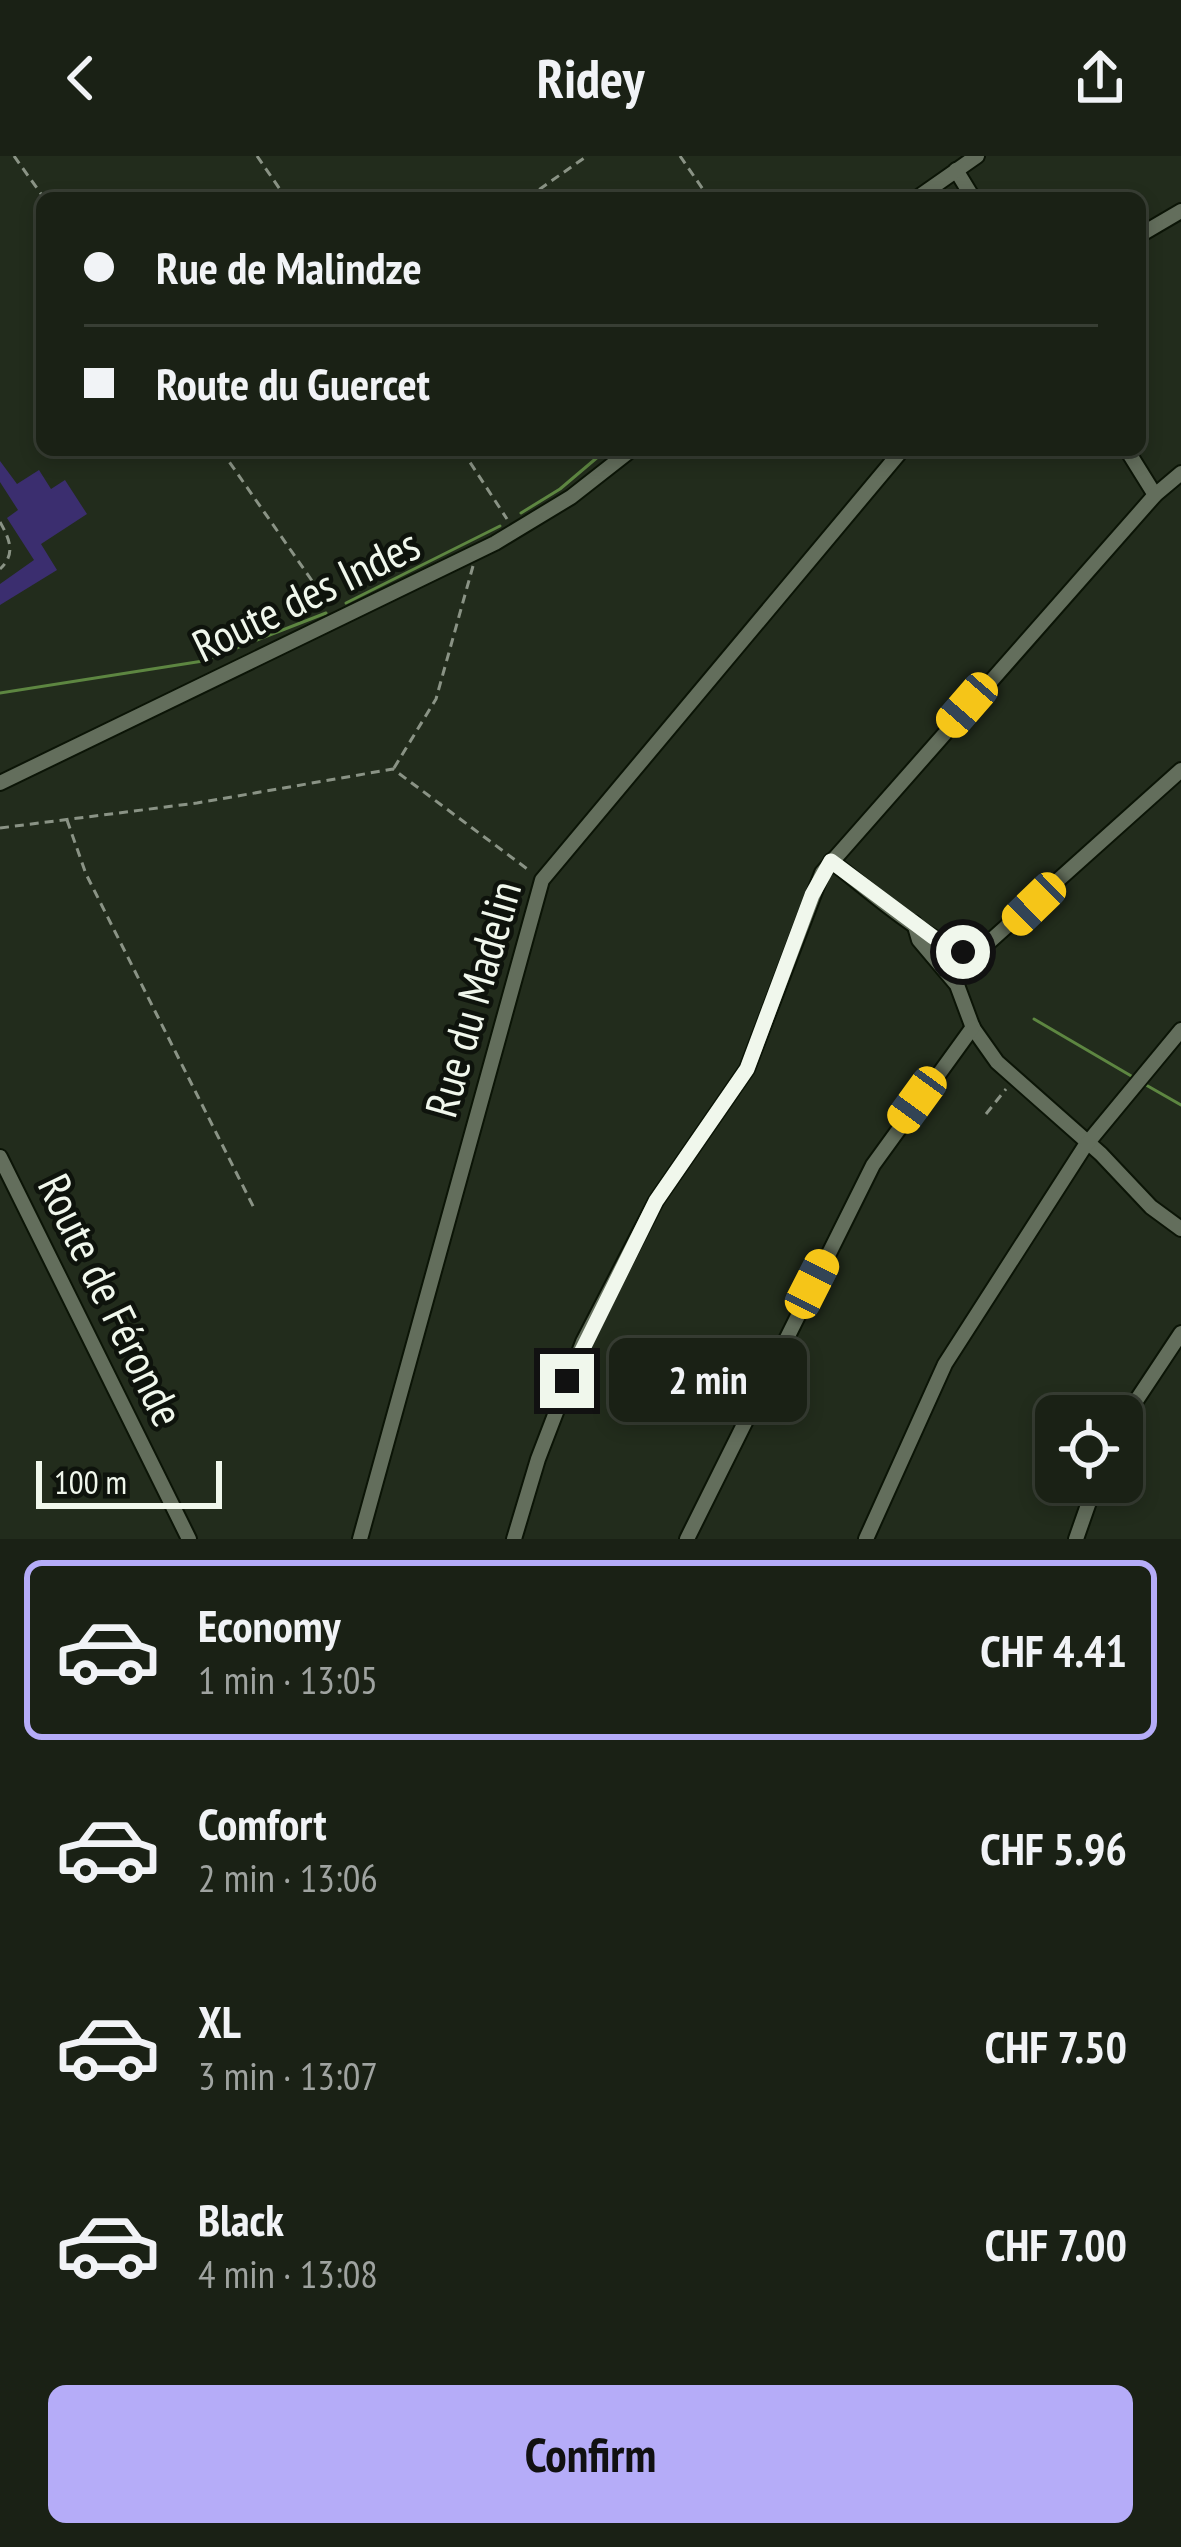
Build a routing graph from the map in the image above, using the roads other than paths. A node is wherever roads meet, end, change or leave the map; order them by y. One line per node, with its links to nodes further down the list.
1 (976, 156): 2 (street)
2 (956, 170): 3 (street); 4 (street)
3 (925, 192)
4 (969, 192)
5 (1181, 212): 6 (street)
6 (1146, 232)
7 (623, 456): 13 (street, Route des Indes)
8 (897, 456): 25 (street, Rue du Madelin)
9 (1131, 456): 11 (street)
10 (1181, 473): 11 (street)
11 (1154, 495): 14 (street)
12 (1181, 770): 15 (street)
13 (0, 783)
14 (831, 861): 15 (street); 26 (street)
15 (914, 922): 16 (street)
16 (973, 1027): 18 (street); 27 (street)
17 (1181, 1030): 18 (street)
18 (1087, 1143): 20 (street); 28 (street)
19 (0, 1157): 24 (street, Route de Féronde)
20 (1181, 1229)
21 (1181, 1333): 22 (street)
22 (1140, 1395)
23 (1089, 1503): 29 (street)
24 (189, 1539)
25 (360, 1539)
26 (514, 1539)
27 (687, 1539)
28 (866, 1539)
29 (1076, 1539)

